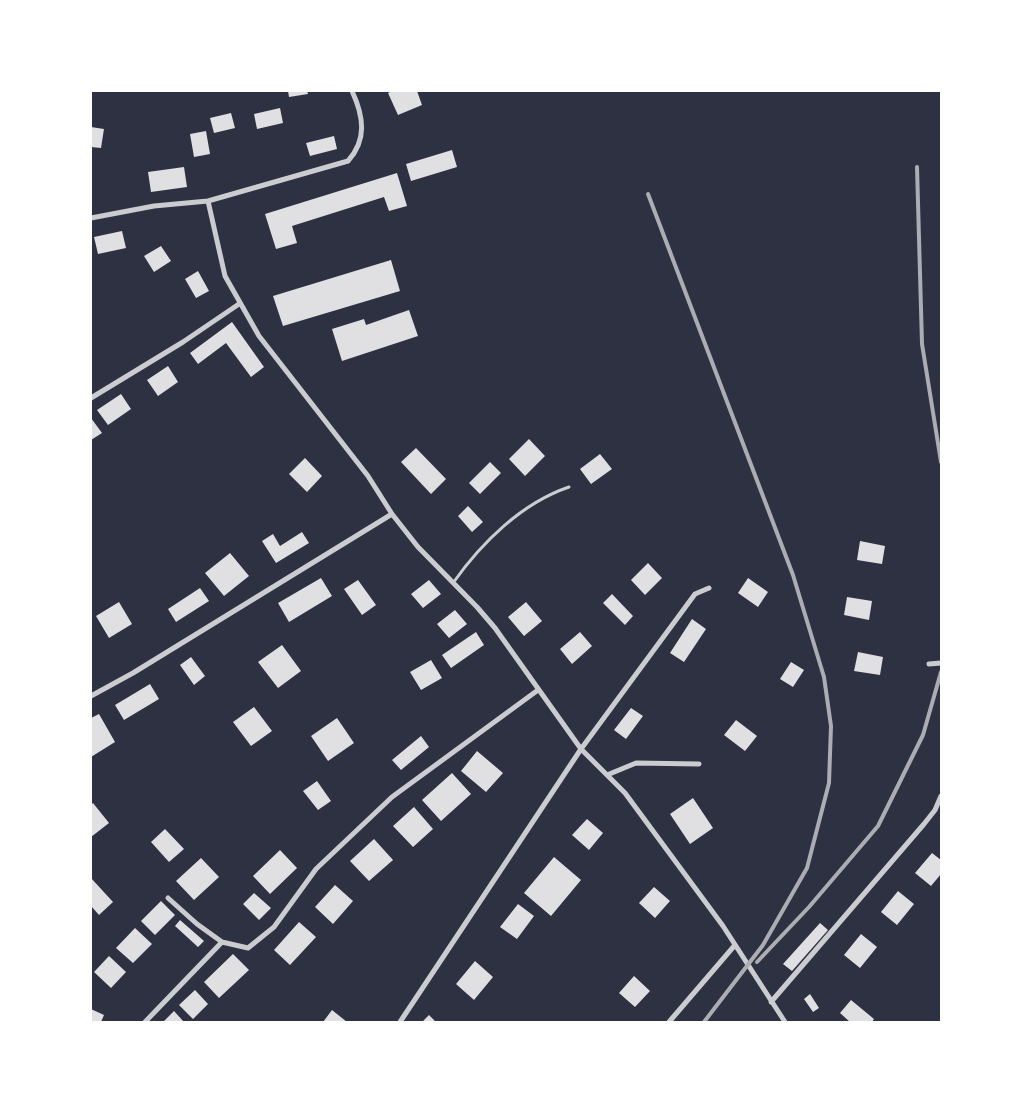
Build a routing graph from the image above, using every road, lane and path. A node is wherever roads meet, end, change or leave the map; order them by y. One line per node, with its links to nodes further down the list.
1 (352, 91): 2 (street)
2 (208, 201): 3 (street); 4 (street)
3 (91, 218)
4 (239, 304): 5 (street); 7 (street)
5 (91, 398)
6 (569, 487): 8 (lane)
7 (392, 514): 8 (street); 13 (street)
8 (453, 583): 12 (street)
9 (709, 588): 14 (street)
10 (941, 663): 11 (street)
11 (929, 664)
12 (538, 690): 14 (street); 19 (street)
13 (91, 696)
14 (582, 750): 16 (street); 23 (street)
15 (699, 764): 16 (street)
16 (607, 775): 20 (street)
17 (941, 796): 21 (street)
18 (168, 898): 19 (street)
19 (222, 942): 22 (street)
20 (735, 945): 21 (street); 24 (street)
21 (772, 1002): 25 (street)
22 (145, 1022)
23 (400, 1022)
24 (669, 1022)
25 (785, 1022)

